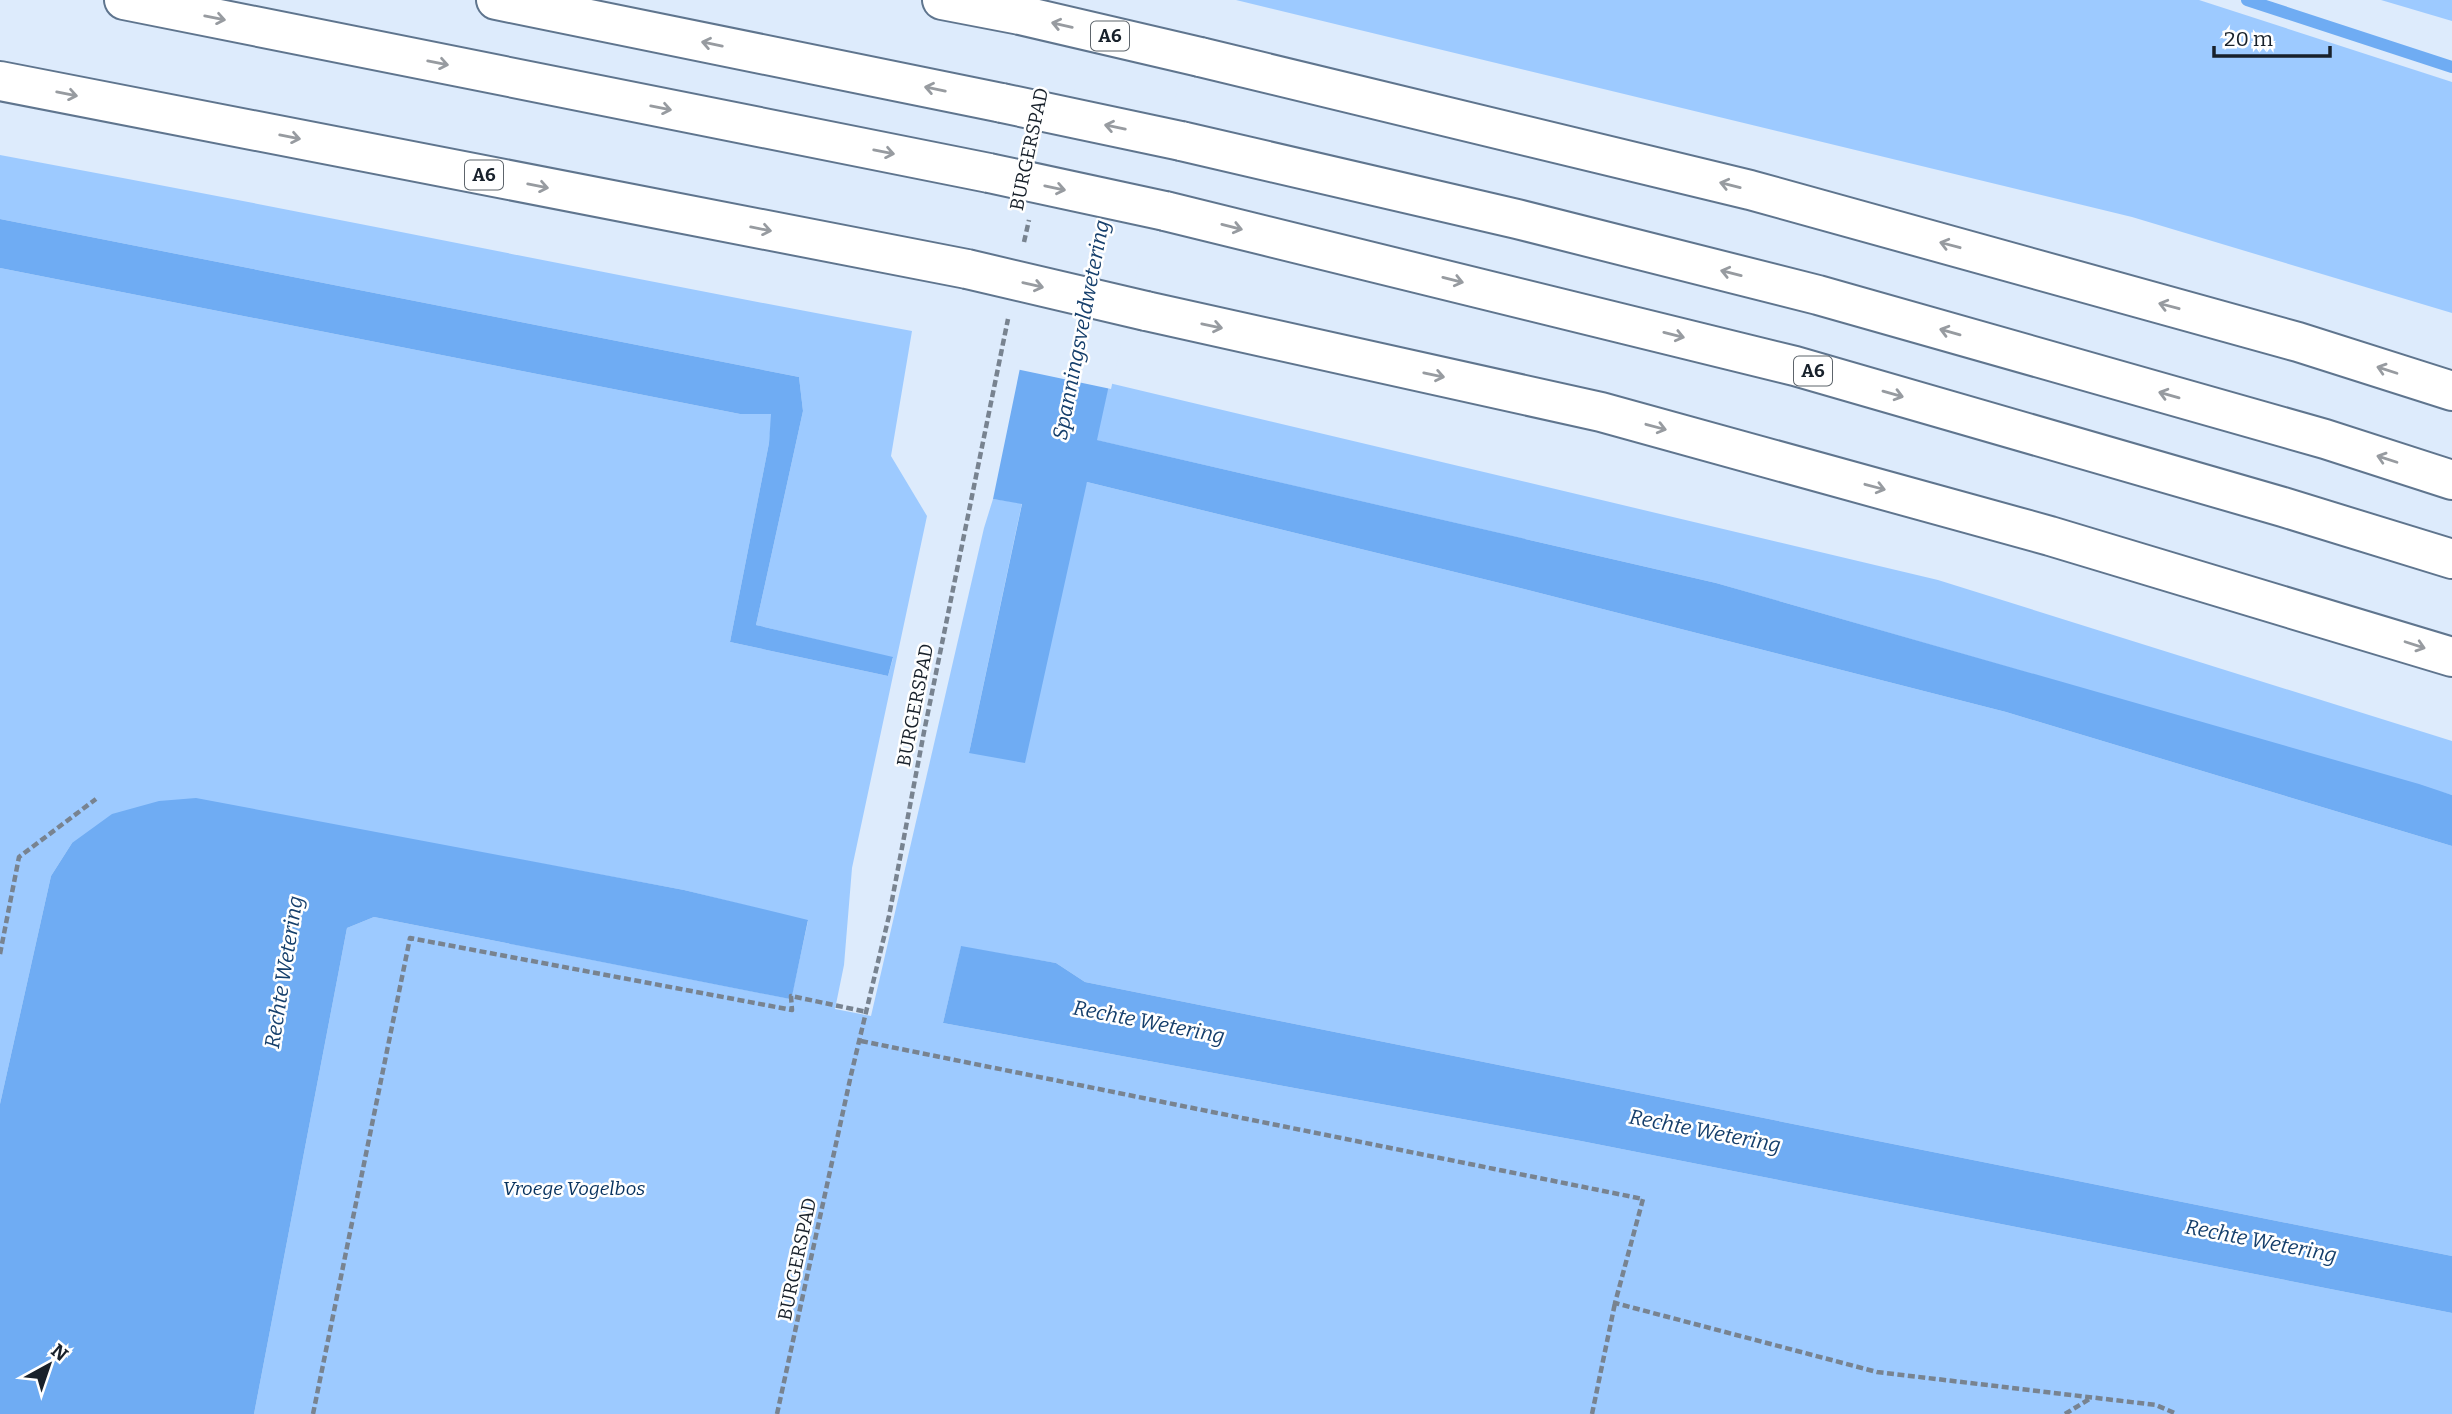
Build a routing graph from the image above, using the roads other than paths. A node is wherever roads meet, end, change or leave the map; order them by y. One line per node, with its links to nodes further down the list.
1 (124, 0): 7 (highway, A6, one-way to 7, bridge)
2 (496, 0): 6 (highway, one-way to 2, bridge)
3 (943, 0): 5 (highway, A6, one-way to 3, bridge)
4 (0, 81): 8 (highway, A6, one-way to 8, bridge)
5 (2452, 391)
6 (2452, 480)
7 (2452, 559)
8 (2452, 657)

